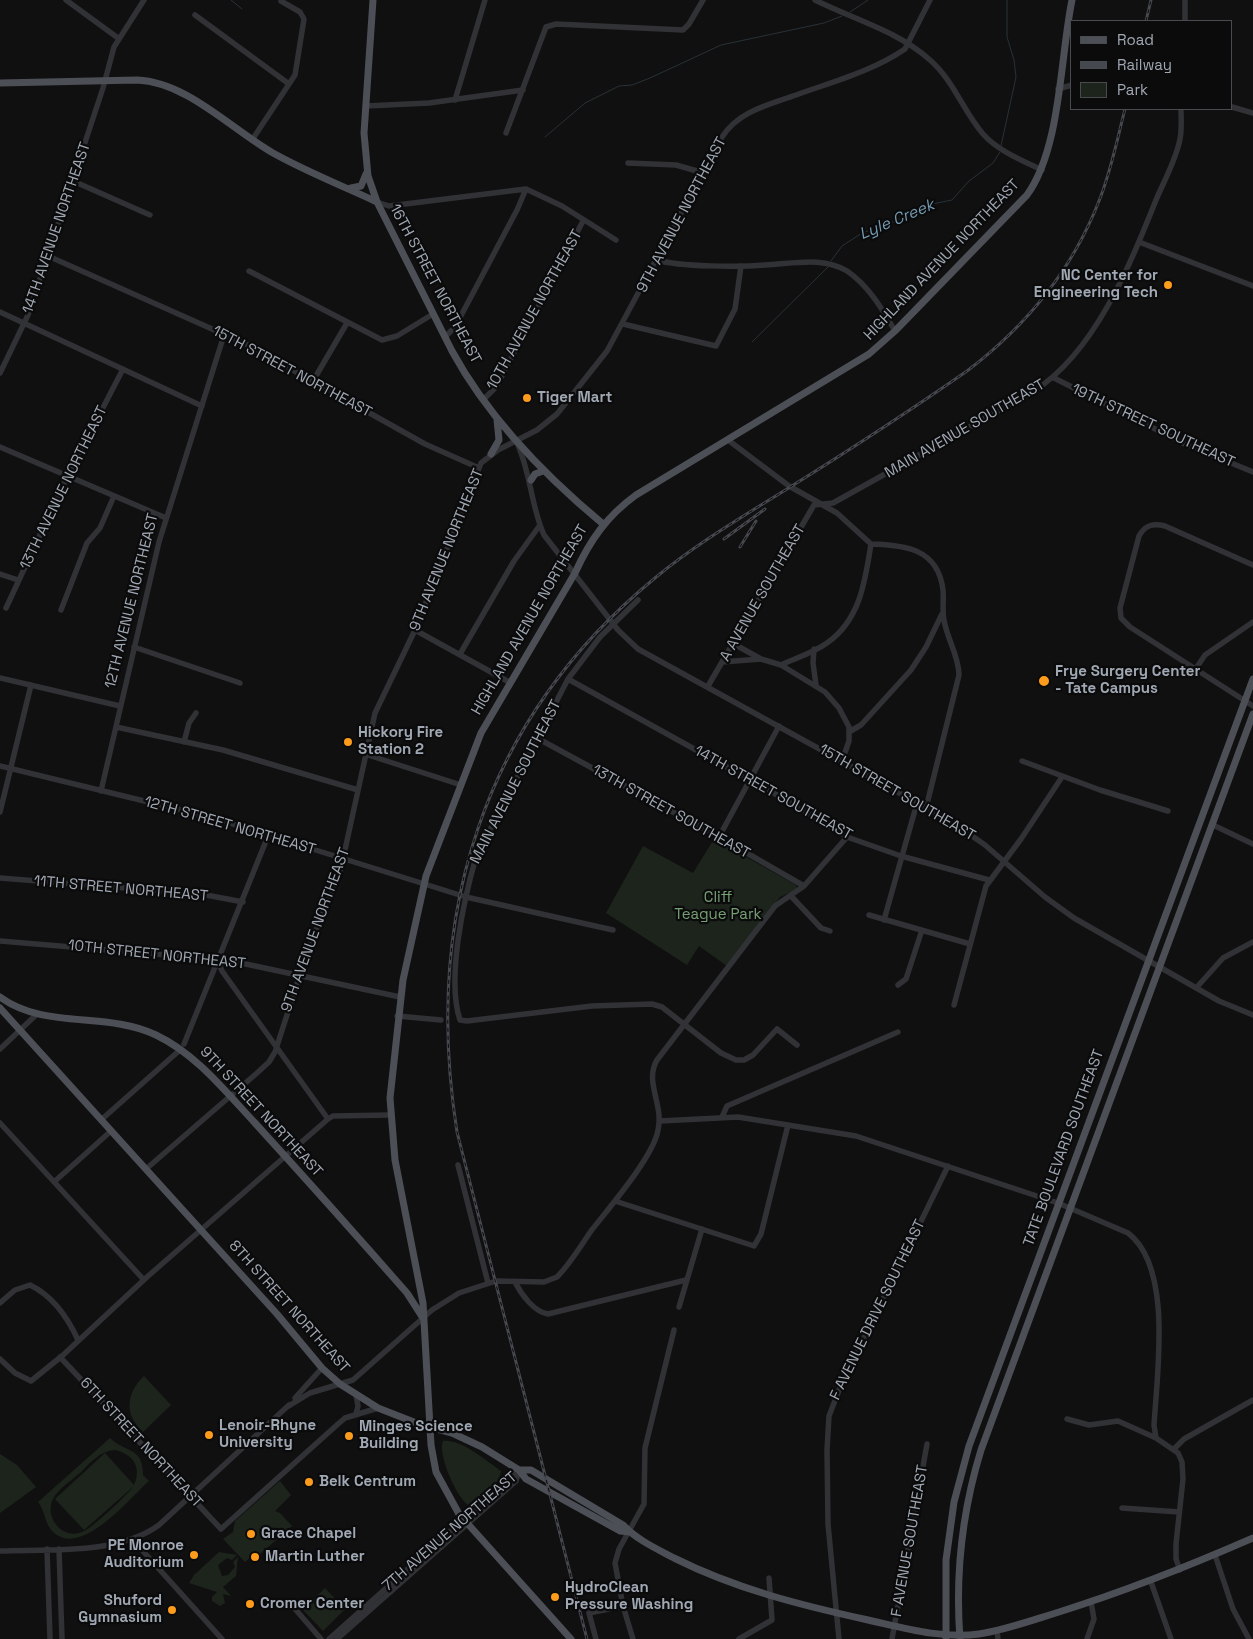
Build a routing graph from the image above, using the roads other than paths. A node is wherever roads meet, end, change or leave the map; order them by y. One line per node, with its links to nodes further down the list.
1 (66, 0): 13 (street)
2 (144, 0): 13 (street)
3 (373, 0): 22 (main road)
4 (485, 0): 21 (street)
5 (703, 0): 20 (street)
6 (815, 0): 14 (street)
7 (930, 0): 14 (street, 9TH AVENUE NORTHEAST)
8 (1072, 0): 19 (main road, HIGHLAND AVENUE NORTHEAST)
9 (1185, 0): 12 (street)
10 (281, 1): 17 (street)
11 (195, 15): 17 (street)
12 (1185, 20)
13 (118, 38): 15 (street)
14 (907, 42): 30 (street); 31 (street, 9TH AVENUE NORTHEAST)
15 (104, 80): 16 (main road, 16TH STREET NORTHEAST); 27 (main road, 16TH STREET NORTHEAST); 32 (street, 14TH AVENUE NORTHEAST)
16 (0, 83)
17 (289, 84): 27 (street)
18 (1070, 86): 19 (street)
19 (1058, 89): 30 (main road, HIGHLAND AVENUE NORTHEAST)
20 (523, 90): 21 (street); 26 (street)
21 (455, 100): 22 (street)
22 (366, 106): 29 (main road)
23 (1233, 107): 25 (street)
24 (1181, 110): 39 (street, MAIN AVENUE SOUTHEAST)
25 (1253, 113)
26 (506, 133)
27 (252, 140): 33 (main road, 16TH STREET NORTHEAST)
28 (628, 163): 31 (street)
29 (367, 170): 33 (main road); 35 (main road)
30 (1042, 170): 50 (main road, HIGHLAND AVENUE NORTHEAST)
31 (704, 172): 41 (street, 9TH AVENUE NORTHEAST)
32 (73, 180): 36 (street); 40 (street, 14TH AVENUE NORTHEAST)
33 (348, 188): 35 (main road, 16TH STREET NORTHEAST)
34 (526, 189): 35 (street); 37 (street); 52 (street)
35 (377, 202): 46 (main road, 16TH STREET NORTHEAST)
36 (150, 215)
37 (583, 221): 38 (street); 57 (street, 10TH AVENUE NORTHEAST)
38 (616, 240)
39 (1139, 242): 44 (street); 55 (street, MAIN AVENUE SOUTHEAST)
40 (48, 256): 47 (street, 14TH AVENUE NORTHEAST); 51 (street, 15TH STREET NORTHEAST)
41 (658, 260): 42 (street); 49 (street, 9TH AVENUE NORTHEAST)
42 (741, 266): 49 (street); 50 (street)
43 (249, 271): 48 (street)
44 (1253, 286)
45 (0, 312): 47 (street)
46 (433, 314): 48 (street); 52 (main road, 16TH STREET NORTHEAST)
47 (24, 323): 53 (street); 54 (street, 14TH AVENUE NORTHEAST)
48 (347, 323): 56 (street)
49 (623, 324): 61 (street, 9TH AVENUE NORTHEAST)
50 (896, 331): 60 (main road, HIGHLAND AVENUE NORTHEAST)
51 (224, 335): 56 (street, 15TH STREET NORTHEAST); 58 (street, 12TH AVENUE NORTHEAST)
52 (445, 337): 57 (main road, 16TH STREET NORTHEAST)
53 (123, 369): 58 (street); 67 (street, 13TH AVENUE NORTHEAST)
54 (0, 373)
55 (1054, 378): 66 (street, 19TH STREET SOUTHEAST); 70 (street, MAIN AVENUE SOUTHEAST)
56 (313, 381): 64 (street, 15TH STREET NORTHEAST)
57 (484, 399): 59 (main road, 16TH STREET NORTHEAST)
58 (202, 406): 71 (street, 12TH AVENUE NORTHEAST)
59 (496, 415): 61 (main road, 16TH STREET NORTHEAST); 63 (main road)
60 (728, 440): 70 (street); 72 (main road, HIGHLAND AVENUE NORTHEAST)
61 (516, 441): 63 (street, 9TH AVENUE NORTHEAST); 65 (main road, 16TH STREET NORTHEAST); 68 (street)
62 (0, 447): 67 (street)
63 (491, 454): 64 (street, 9TH AVENUE NORTHEAST)
64 (479, 468): 85 (street, 9TH AVENUE NORTHEAST)
65 (543, 471): 68 (main road); 72 (main road, 16TH STREET NORTHEAST)
66 (1253, 472)
67 (69, 476): 69 (street); 78 (street, 13TH AVENUE NORTHEAST)
68 (530, 480): 73 (street)
69 (114, 496): 71 (street); 81 (street)
70 (820, 503): 74 (street); 86 (street, A AVENUE SOUTHEAST)
71 (166, 518): 87 (street, 12TH AVENUE NORTHEAST)
72 (603, 524): 76 (main road, HIGHLAND AVENUE NORTHEAST)
73 (540, 525): 76 (street); 89 (street)
74 (871, 544): 82 (street); 88 (street)
75 (1253, 565): 93 (street)
76 (575, 573): 84 (street); 97 (main road, HIGHLAND AVENUE NORTHEAST)
77 (0, 574): 78 (street)
78 (18, 580): 80 (street, 13TH AVENUE NORTHEAST)
79 (638, 600): 84 (street, MAIN AVENUE SOUTHEAST)
80 (6, 608)
81 (61, 610)
82 (943, 612): 109 (street); 123 (street)
83 (1253, 622): 93 (street)
84 (614, 625): 95 (street, MAIN AVENUE SOUTHEAST); 101 (street, 15TH STREET SOUTHEAST)
85 (415, 630): 89 (street); 112 (street, 9TH AVENUE NORTHEAST)
86 (734, 644): 90 (street); 91 (street, A AVENUE SOUTHEAST)
87 (134, 647): 98 (street); 103 (street, 12TH AVENUE NORTHEAST)
88 (814, 649): 92 (street); 100 (street)
89 (460, 654): 97 (street)
90 (761, 659): 91 (street); 92 (street)
91 (722, 662): 101 (street, A AVENUE SOUTHEAST)
92 (781, 664): 100 (street)
93 (1195, 670): 102 (street)
94 (0, 678): 99 (street)
95 (568, 679): 110 (street, MAIN AVENUE SOUTHEAST); 118 (street, 14TH STREET SOUTHEAST)
96 (1253, 679): 102 (main road, TATE BOULEVARD SOUTHEAST)
97 (509, 682): 119 (main road, HIGHLAND AVENUE NORTHEAST)
98 (240, 683)
99 (31, 685): 103 (street); 116 (street)
100 (816, 685): 109 (street)
101 (708, 686): 107 (street, 15TH STREET SOUTHEAST)
102 (1244, 702): 104 (street); 150 (main road, TATE BOULEVARD SOUTHEAST)
103 (120, 706): 108 (street, 12TH AVENUE NORTHEAST)
104 (1253, 706)
105 (196, 712): 111 (street)
106 (1253, 714): 126 (main road, TATE BOULEVARD SOUTHEAST)
107 (779, 726): 113 (street, 15TH STREET SOUTHEAST); 118 (street)
108 (116, 727): 111 (street); 121 (street, 12TH AVENUE NORTHEAST)
109 (849, 732): 113 (street)
110 (537, 738): 128 (street, 13TH STREET SOUTHEAST); 139 (street, MAIN AVENUE SOUTHEAST)
111 (184, 742): 120 (street)
112 (365, 754): 119 (street); 120 (street, 9TH AVENUE NORTHEAST)
113 (842, 761): 122 (street, 15TH STREET SOUTHEAST)
114 (1022, 761): 117 (street)
115 (0, 766): 116 (street, 12TH STREET NORTHEAST)
116 (11, 770): 121 (street, 12TH STREET NORTHEAST); 125 (street)
117 (1062, 777): 124 (street); 133 (street)
118 (750, 780): 128 (street); 129 (street, 14TH STREET SOUTHEAST)
119 (461, 785): 136 (main road, HIGHLAND AVENUE NORTHEAST)
120 (358, 790): 132 (street, 9TH AVENUE NORTHEAST)
121 (101, 791): 127 (street, 12TH STREET NORTHEAST)
122 (917, 803): 123 (street, 15TH STREET SOUTHEAST); 131 (street)
123 (926, 808): 133 (street, 15TH STREET SOUTHEAST)
124 (1168, 811)
125 (0, 812)
126 (1213, 826): 130 (street); 151 (main road, TATE BOULEVARD SOUTHEAST)
127 (268, 836): 132 (street, 12TH STREET NORTHEAST); 140 (street)
128 (719, 837): 137 (street, 13TH STREET SOUTHEAST)
129 (846, 837): 131 (street, 14TH STREET SOUTHEAST); 137 (street)
130 (1253, 844)
131 (901, 856): 135 (street, 14TH STREET SOUTHEAST); 142 (street)
132 (343, 859): 136 (street, 12TH STREET NORTHEAST); 152 (street, 9TH AVENUE NORTHEAST)
133 (1004, 860): 135 (street); 150 (street, 15TH STREET SOUTHEAST)
134 (0, 878): 140 (street, 11TH STREET NORTHEAST)
135 (989, 880): 148 (street)
136 (424, 884): 139 (street, 12TH STREET NORTHEAST); 156 (main road, HIGHLAND AVENUE NORTHEAST)
137 (804, 886): 138 (street)
138 (791, 896): 145 (street); 163 (street)
139 (466, 897): 143 (street, 12TH STREET NORTHEAST); 163 (street, MAIN AVENUE SOUTHEAST)
140 (242, 902): 149 (street)
141 (869, 916): 142 (street)
142 (884, 920): 144 (street)
143 (613, 930)
144 (922, 930): 148 (street); 153 (street)
145 (830, 931)
146 (0, 940): 149 (street, 10TH STREET NORTHEAST)
147 (1253, 942): 154 (street)
148 (970, 944): 157 (street)
149 (218, 959): 152 (street, 10TH STREET NORTHEAST); 167 (street); 168 (street)
150 (1149, 959): 151 (street, 15TH STREET SOUTHEAST); 185 (main road, TATE BOULEVARD SOUTHEAST)
151 (1161, 966): 154 (street, 15TH STREET SOUTHEAST); 186 (main road, TATE BOULEVARD SOUTHEAST)
152 (299, 975): 156 (street, 10TH STREET NORTHEAST); 168 (street, 9TH AVENUE NORTHEAST)
153 (898, 985)
154 (1197, 987): 160 (street, 15TH STREET SOUTHEAST)
155 (0, 996): 159 (main road, 9TH STREET NORTHEAST)
156 (400, 997): 161 (main road, HIGHLAND AVENUE NORTHEAST)
157 (954, 1005)
158 (0, 1008): 164 (main road, 8TH STREET NORTHEAST)
159 (37, 1014): 164 (street); 167 (main road, 9TH STREET NORTHEAST)
160 (1253, 1015)
161 (397, 1016): 162 (street); 171 (main road, HIGHLAND AVENUE NORTHEAST)
162 (441, 1020)
163 (685, 1025): 166 (street); 175 (street)
164 (20, 1030): 169 (street); 174 (main road, 8TH STREET NORTHEAST)
165 (898, 1032): 172 (street)
166 (797, 1045)
167 (183, 1047): 170 (main road, 9TH STREET NORTHEAST); 174 (street)
168 (276, 1048): 170 (street, 9TH AVENUE NORTHEAST); 173 (street)
169 (0, 1049)
170 (229, 1096): 179 (main road, 9TH STREET NORTHEAST); 182 (street, 9TH AVENUE NORTHEAST)
171 (390, 1115): 173 (street); 195 (main road, HIGHLAND AVENUE NORTHEAST)
172 (722, 1117): 175 (street); 177 (street)
173 (328, 1119): 179 (street)
174 (101, 1120): 178 (main road, 8TH STREET NORTHEAST)
175 (660, 1121): 184 (street)
176 (0, 1123): 183 (street)
177 (788, 1125): 181 (street); 187 (street)
178 (111, 1131): 182 (main road, 8TH STREET NORTHEAST); 183 (street)
179 (285, 1156): 188 (street); 195 (main road, 9TH STREET NORTHEAST)
180 (458, 1165): 192 (street)
181 (948, 1166): 185 (street); 231 (street, F AVENUE DRIVE SOUTHEAST)
182 (146, 1169): 188 (main road, 8TH STREET NORTHEAST)
183 (54, 1182): 189 (street)
184 (615, 1201): 187 (street); 191 (street)
185 (1058, 1203): 186 (street); 235 (main road, TATE BOULEVARD SOUTHEAST)
186 (1070, 1209): 209 (street); 236 (main road, TATE BOULEVARD SOUTHEAST)
187 (702, 1229): 190 (street)
188 (200, 1230): 189 (street); 200 (main road, 8TH STREET NORTHEAST)
189 (144, 1280): 197 (street)
190 (686, 1280): 191 (street); 194 (street)
191 (515, 1282): 192 (street)
192 (488, 1283): 195 (street)
193 (0, 1302): 197 (street)
194 (679, 1307)
195 (423, 1318): 201 (street); 208 (main road, HIGHLAND AVENUE NORTHEAST)
196 (674, 1330): 217 (street)
197 (78, 1340): 198 (street)
198 (60, 1357): 199 (street); 213 (street, 6TH STREET NORTHEAST)
199 (0, 1359)
200 (322, 1368): 201 (main road, 8TH STREET NORTHEAST); 204 (street)
201 (340, 1384): 202 (main road, 8TH STREET NORTHEAST); 204 (street)
202 (356, 1395): 205 (main road, 8TH STREET NORTHEAST); 206 (street)
203 (1253, 1400): 211 (street)
204 (287, 1407): 213 (street)
205 (378, 1408): 206 (street); 208 (main road, 8TH STREET NORTHEAST)
206 (356, 1414): 213 (street, 6TH STREET NORTHEAST)
207 (1067, 1419): 209 (street)
208 (430, 1427): 212 (main road, 8TH STREET NORTHEAST); 216 (main road)
209 (1156, 1438): 211 (street)
210 (926, 1444): 232 (street, F AVENUE SOUTHEAST)
211 (1174, 1449): 215 (street)
212 (519, 1470): 216 (street, 7TH AVENUE NORTHEAST); 217 (main road); 217 (main road)
213 (190, 1496): 219 (street)
214 (1122, 1508): 215 (street)
215 (1179, 1512): 224 (street)
216 (466, 1520): 234 (main road); 241 (street, 7TH AVENUE NORTHEAST); 242 (street, 7TH AVENUE NORTHEAST)
217 (630, 1532): 227 (main road); 229 (street)
218 (1253, 1538): 223 (main road)
219 (133, 1540): 221 (street); 239 (street)
220 (47, 1549): 221 (street); 222 (street); 237 (street)
221 (59, 1549): 238 (street)
222 (0, 1551)
223 (1215, 1555): 224 (main road); 252 (street)
224 (1180, 1570): 226 (main road)
225 (769, 1578): 227 (street)
226 (1151, 1582): 228 (main road); 251 (street)
227 (770, 1596): 231 (main road); 246 (street)
228 (1091, 1602): 233 (main road); 250 (street)
229 (623, 1606): 244 (street); 245 (street)
230 (296, 1610): 240 (street)
231 (837, 1613): 232 (main road); 247 (street, F AVENUE DRIVE SOUTHEAST)
232 (896, 1626): 235 (main road); 248 (street, F AVENUE SOUTHEAST)
233 (997, 1631): 236 (main road); 249 (street)
234 (568, 1636): 243 (street)
235 (946, 1638): 236 (main road)
236 (960, 1638)
237 (50, 1639)
238 (62, 1639)
239 (222, 1639)
240 (321, 1639)
241 (329, 1639)
242 (337, 1639)
243 (560, 1639)
244 (596, 1639)
245 (633, 1639)
246 (739, 1639)
247 (839, 1639)
248 (892, 1639)
249 (998, 1639)
250 (1087, 1639)
251 (1171, 1639)
252 (1249, 1639)

